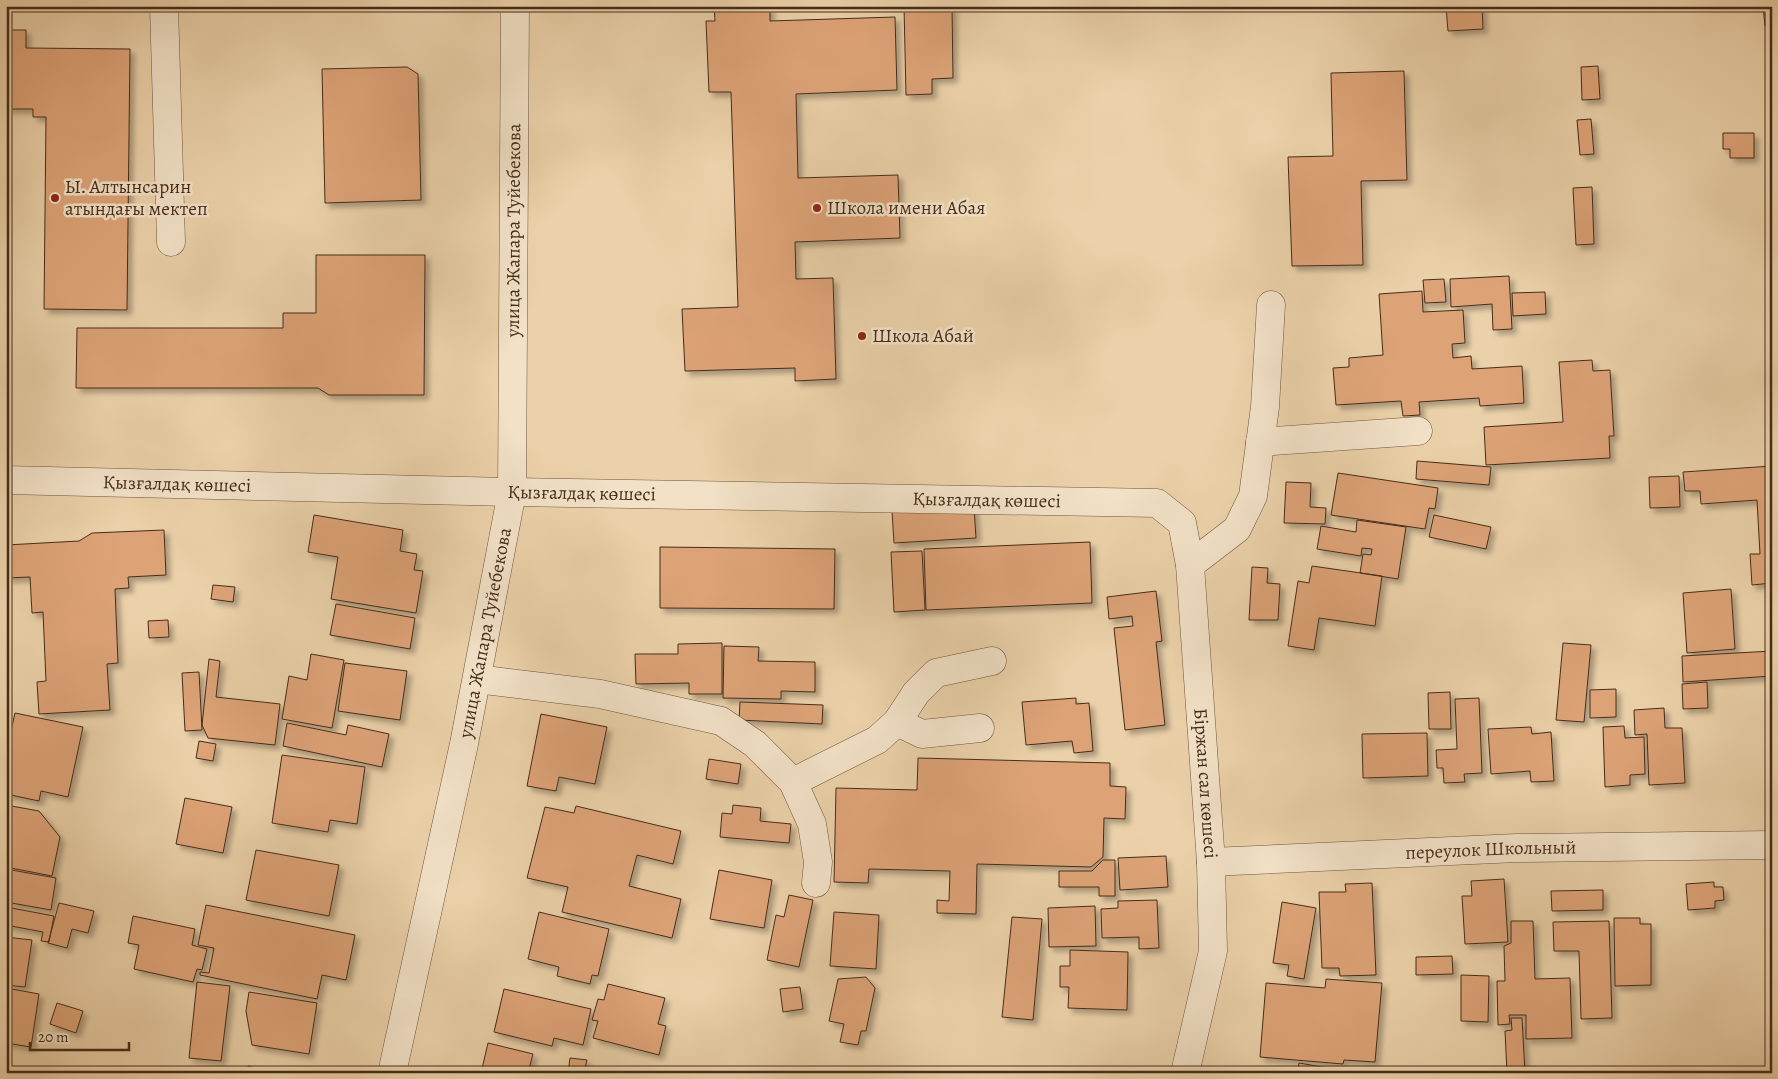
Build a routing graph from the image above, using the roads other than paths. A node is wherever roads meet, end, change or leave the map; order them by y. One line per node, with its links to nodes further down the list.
1 (164, 6): 3 (street)
2 (515, 6): 8 (street, улица Жапара Туйебекова)
3 (171, 242)
4 (1271, 305): 6 (street)
5 (1418, 431): 6 (street)
6 (1260, 442): 10 (street)
7 (6, 480): 8 (street, Қызғалдақ көшесі)
8 (512, 492): 9 (street, Қызғалдақ көшесі); 12 (street, улица Жапара Туйебекова)
9 (1157, 503): 10 (street, Біржан сал көшесі)
10 (1190, 565): 17 (street, Біржан сал көшесі)
11 (992, 661): 13 (street)
12 (477, 679): 15 (street); 19 (street, улица Жапара Туйебекова)
13 (897, 722): 14 (street); 15 (street)
14 (980, 728)
15 (792, 782): 18 (street)
16 (1772, 845): 17 (street, переулок Школьный)
17 (1211, 862): 20 (street, Біржан сал көшесі)
18 (816, 883)
19 (392, 1073)
20 (1185, 1073)

